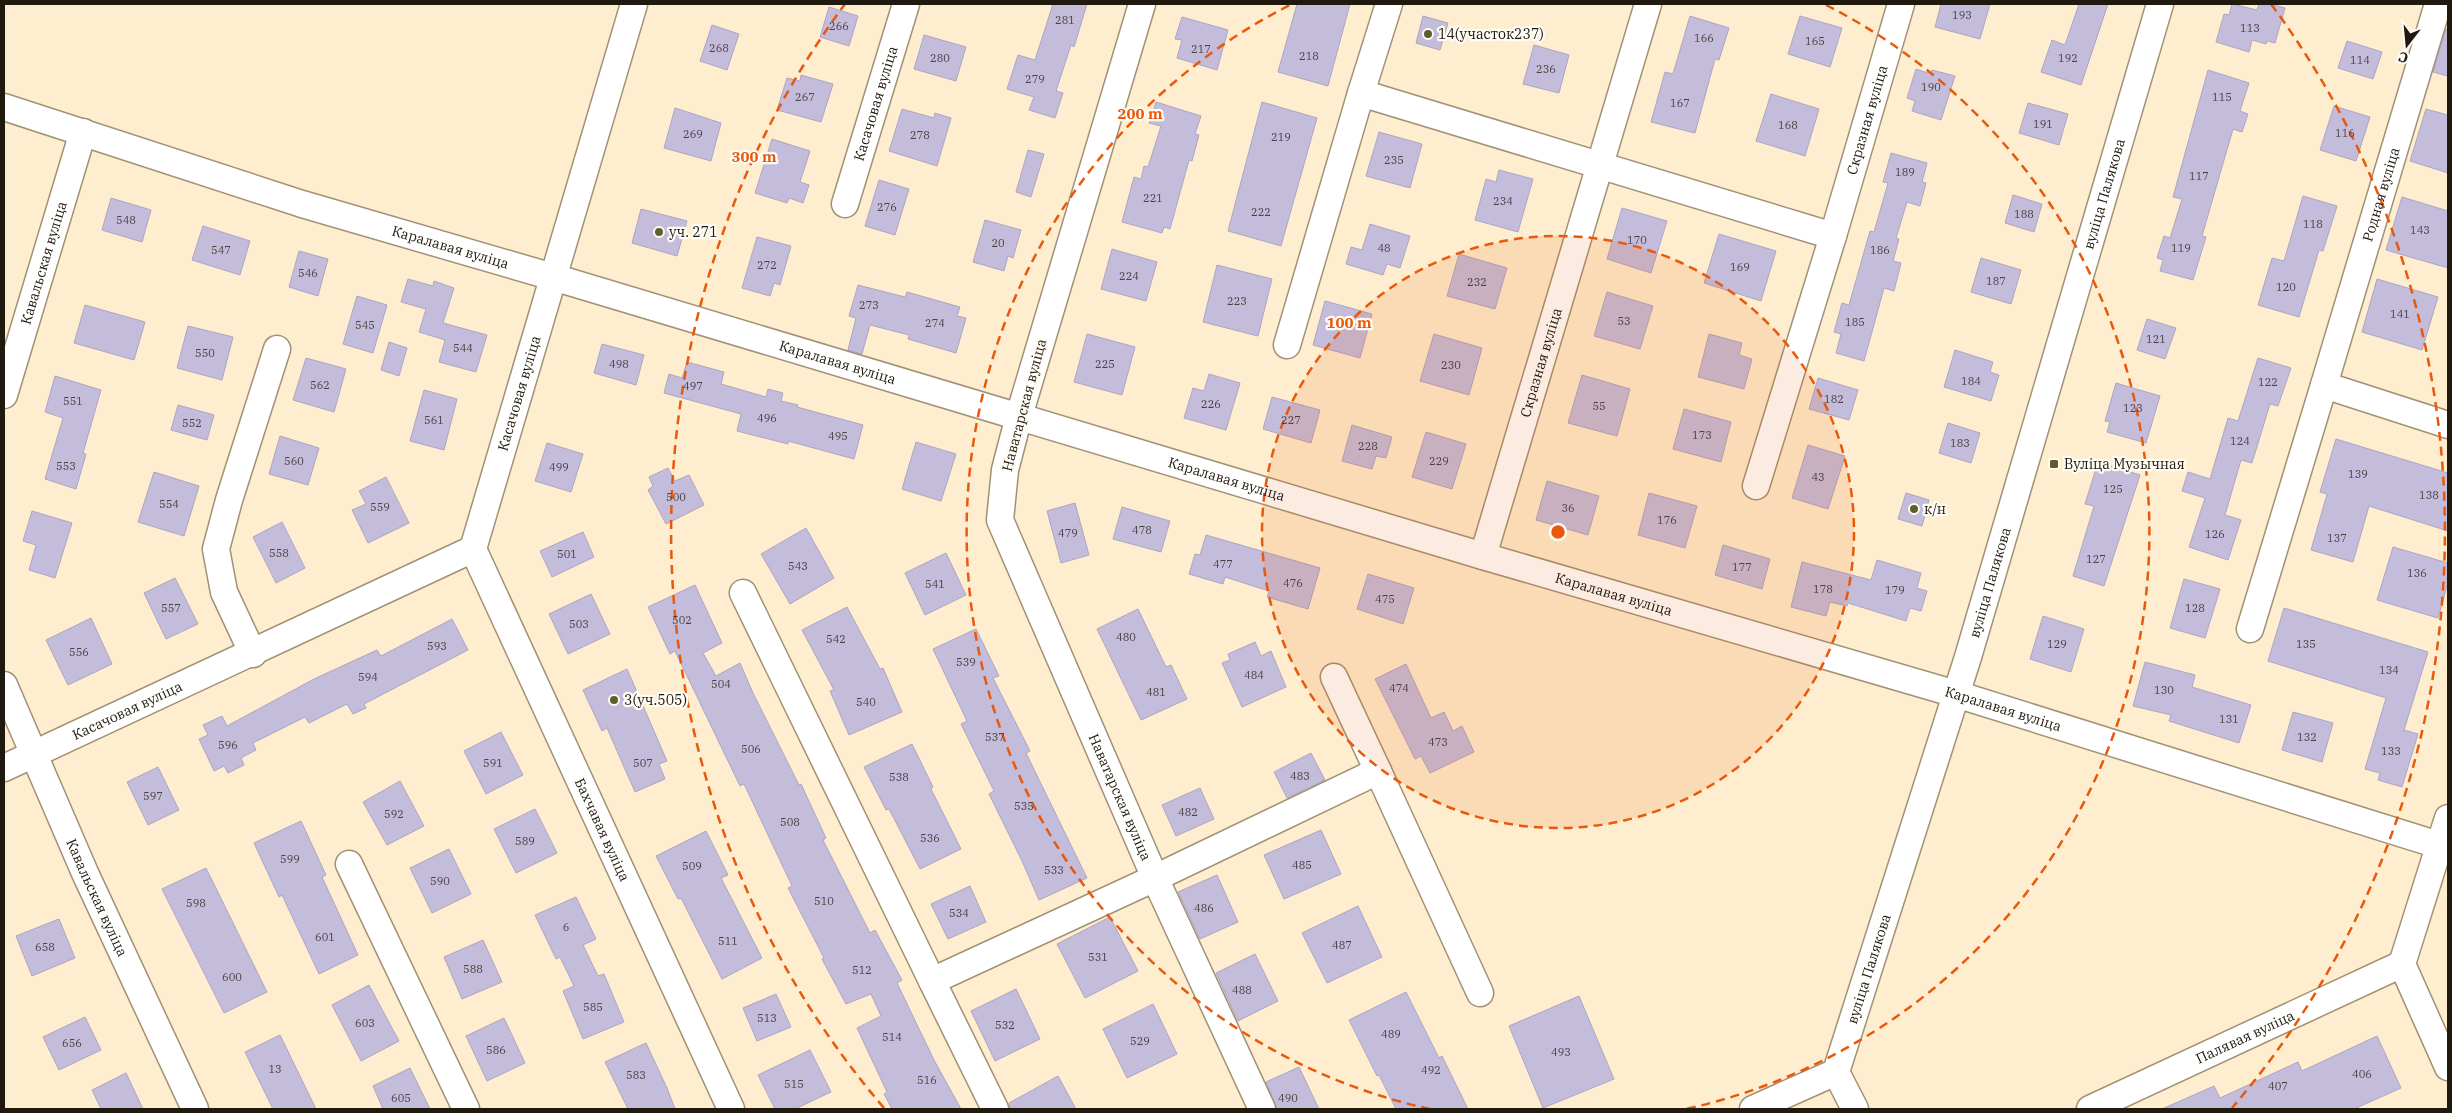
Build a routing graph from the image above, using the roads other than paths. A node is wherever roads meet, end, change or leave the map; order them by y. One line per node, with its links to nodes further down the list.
1 (634, 4): 15 (street, Касачовая вуліца)
2 (906, 4): 13 (street, Касачовая вуліца)
3 (1142, 4): 20 (street, Наватарская вуліца)
4 (1390, 4): 9 (street)
5 (1648, 4): 12 (street, Скразная вуліца)
6 (1901, 4): 14 (street, Скразная вуліца)
7 (2160, 4): 30 (street, вуліца Палякова)
8 (2438, 4): 18 (street, Родная вуліца)
9 (1361, 93): 12 (street); 16 (street)
10 (4, 107): 11 (street, Каралавая вуліца)
11 (82, 132): 15 (street, Каралавая вуліца); 19 (street, Кавальская вуліца)
12 (1600, 167): 14 (street); 24 (street, Скразная вуліца)
13 (845, 204)
14 (1833, 236): 22 (street, Скразная вуліца)
15 (553, 277): 20 (street, Каралавая вуліца); 23 (street, Касачовая вуліца)
16 (1287, 346)
17 (277, 350): 27 (street)
18 (2324, 385): 21 (street); 26 (street, Родная вуліца)
19 (4, 395)
20 (1019, 416): 24 (street, Каралавая вуліца); 37 (street, Наватарская вуліца)
21 (2448, 425)
22 (1756, 486)
23 (473, 549): 27 (street, Касачовая вуліца); 45 (street, Бахчавая вуліца)
24 (1482, 556): 30 (street, Каралавая вуліца)
25 (743, 593): 39 (street)
26 (2250, 629)
27 (253, 654): 31 (street, Касачовая вуліца)
28 (1334, 677): 33 (street)
29 (4, 685): 31 (street, Кавальская вуліца)
30 (1956, 694): 35 (street, Каралавая вуліца); 42 (street, вуліца Палякова)
31 (33, 754): 32 (street, Касачовая вуліца); 43 (street, Кавальская вуліца)
32 (4, 768)
33 (1378, 771): 37 (street, Наватарская вуліца); 40 (street)
34 (2448, 818): 35 (street)
35 (2444, 847): 38 (street)
36 (349, 864): 44 (street)
37 (1155, 878): 39 (street, Наватарская вуліца); 47 (street, Наватарская вуліца)
38 (2402, 964): 41 (street); 50 (street, Палявая вуліца)
39 (932, 981): 46 (street)
40 (1480, 993)
41 (2448, 1067)
42 (1836, 1072): 48 (street); 49 (street)
43 (195, 1109)
44 (466, 1109)
45 (731, 1109)
46 (995, 1109)
47 (1262, 1109)
48 (1753, 1109)
49 (1855, 1109)
50 (2090, 1109)

